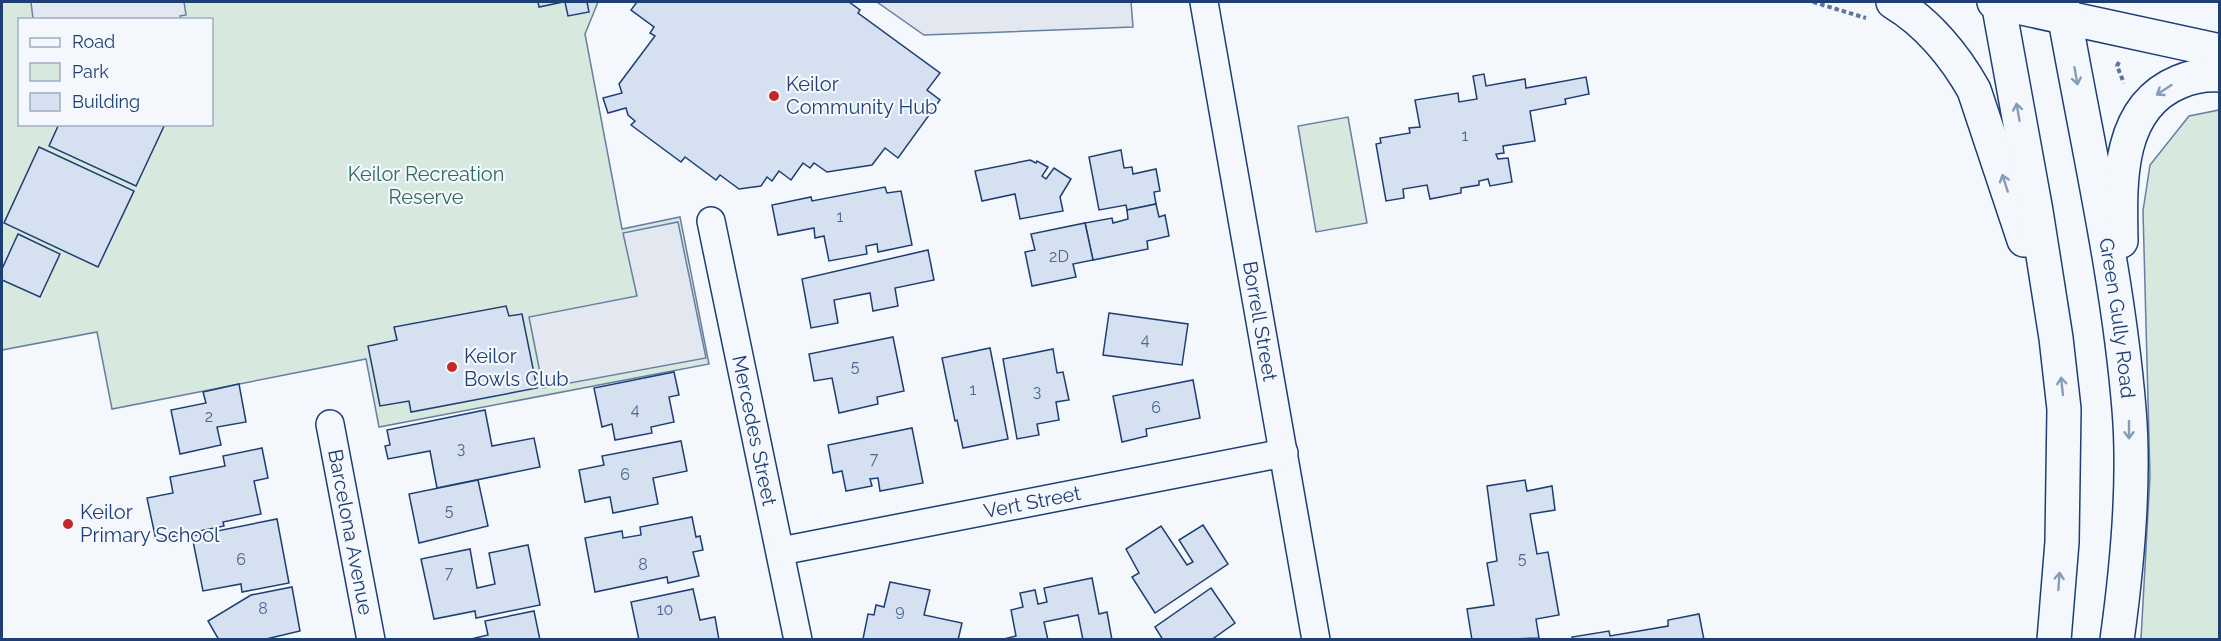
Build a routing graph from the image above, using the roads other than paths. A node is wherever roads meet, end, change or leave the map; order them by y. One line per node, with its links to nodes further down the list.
1 (1204, 2): 11 (street, Borrell Street)
2 (1893, 2): 8 (main road, one-way to 2)
3 (1997, 2): 4 (main road); 8 (main road, one-way to 3)
4 (2063, 10): 5 (main road); 9 (main road, Green Gully Road, one-way to 9)
5 (2220, 51)
6 (2220, 75): 9 (main road, one-way to 9)
7 (711, 221): 12 (street, Mercedes Street)
8 (2056, 339): 16 (main road, one-way to 8)
9 (2121, 352): 17 (main road, Green Gully Road, one-way to 17)
10 (330, 424): 13 (street, Barcelona Avenue)
11 (1284, 453): 12 (street, Vert Street); 15 (street, Borrell Street)
12 (781, 551): 14 (street, Mercedes Street)
13 (371, 639)
14 (798, 639)
15 (1316, 639)
16 (2055, 639)
17 (2117, 639)

